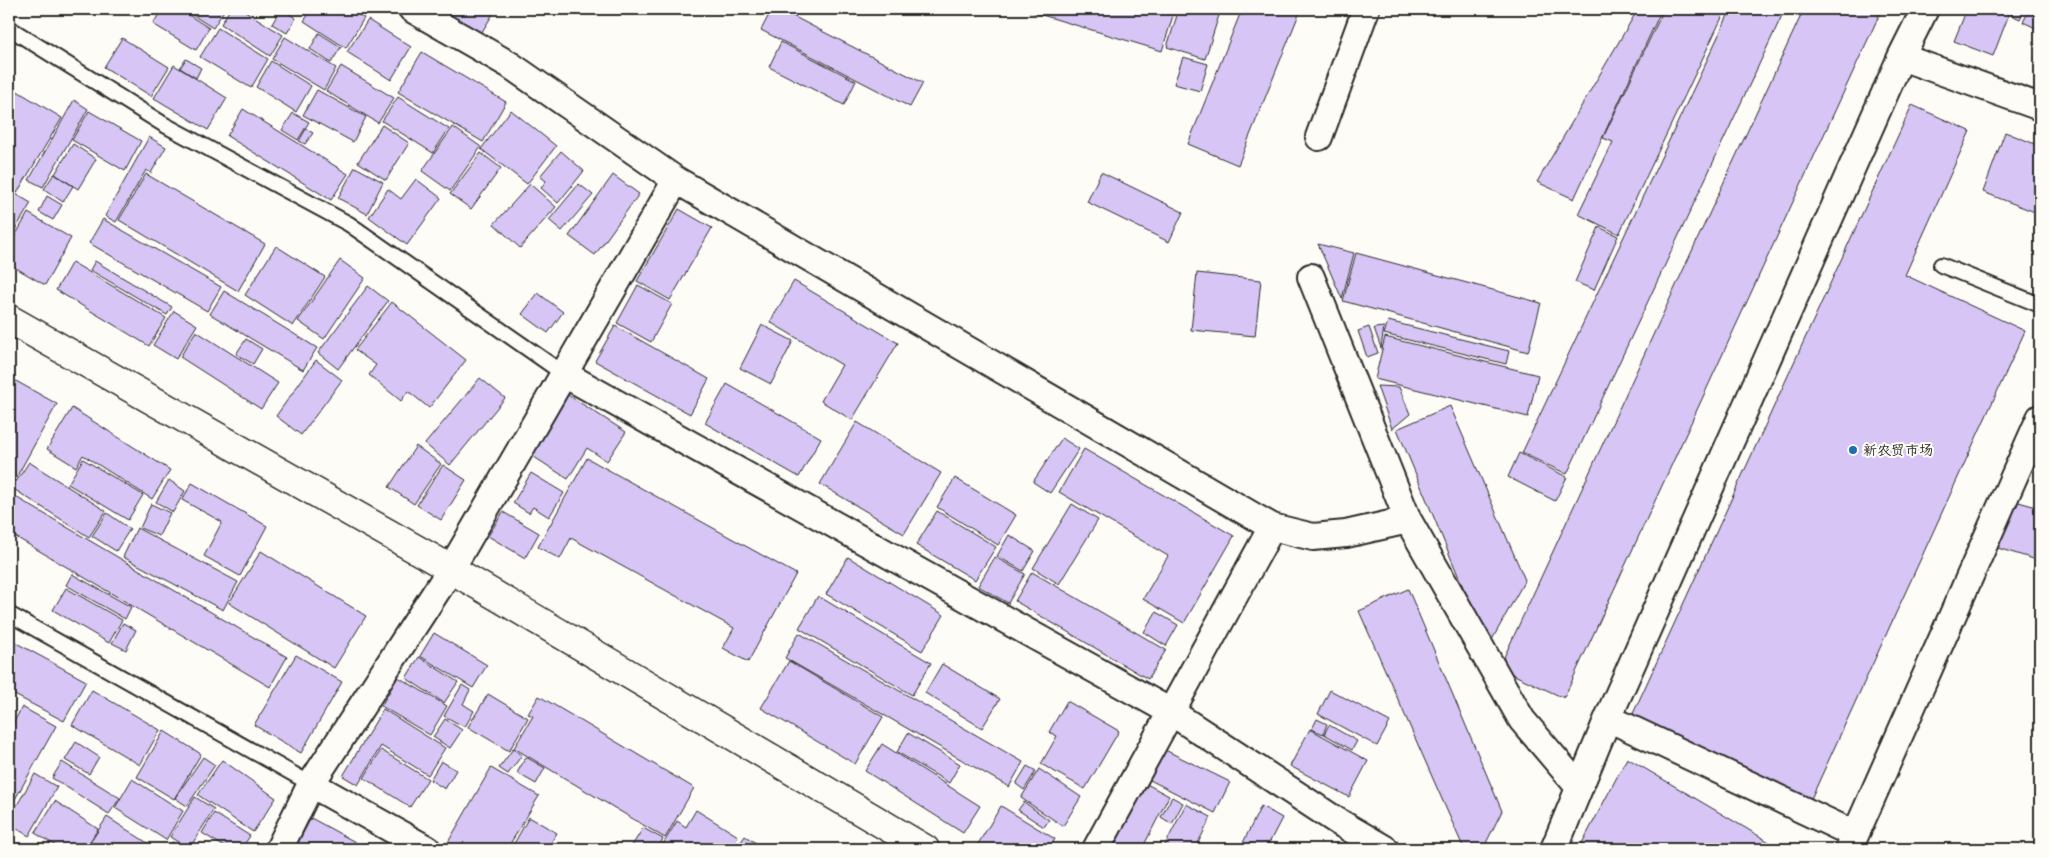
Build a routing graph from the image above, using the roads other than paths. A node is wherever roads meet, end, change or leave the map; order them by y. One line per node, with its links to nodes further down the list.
1 (412, 9): 8 (street)
2 (1366, 9): 7 (street)
3 (1925, 9): 5 (street)
4 (9, 28): 13 (lane)
5 (1901, 57): 6 (street); 20 (street)
6 (2040, 107)
7 (1319, 137)
8 (676, 180): 13 (street); 16 (street)
9 (1941, 265): 11 (lane)
10 (1311, 277): 15 (street)
11 (2040, 304)
12 (9, 318): 17 (street)
13 (564, 374): 17 (street); 19 (street)
14 (2040, 418): 23 (street)
15 (1408, 520): 16 (street); 22 (street)
16 (1272, 527): 19 (street)
17 (451, 569): 21 (street); 26 (street)
18 (9, 614): 21 (lane)
19 (1171, 712): 27 (street); 28 (street)
20 (1608, 718): 22 (street); 23 (street)
21 (311, 784): 24 (street); 25 (street)
22 (1579, 787): 29 (street)
23 (1852, 842)
24 (278, 849)
25 (427, 849)
26 (925, 849)
27 (1096, 849)
28 (1385, 849)
29 (1554, 849)

